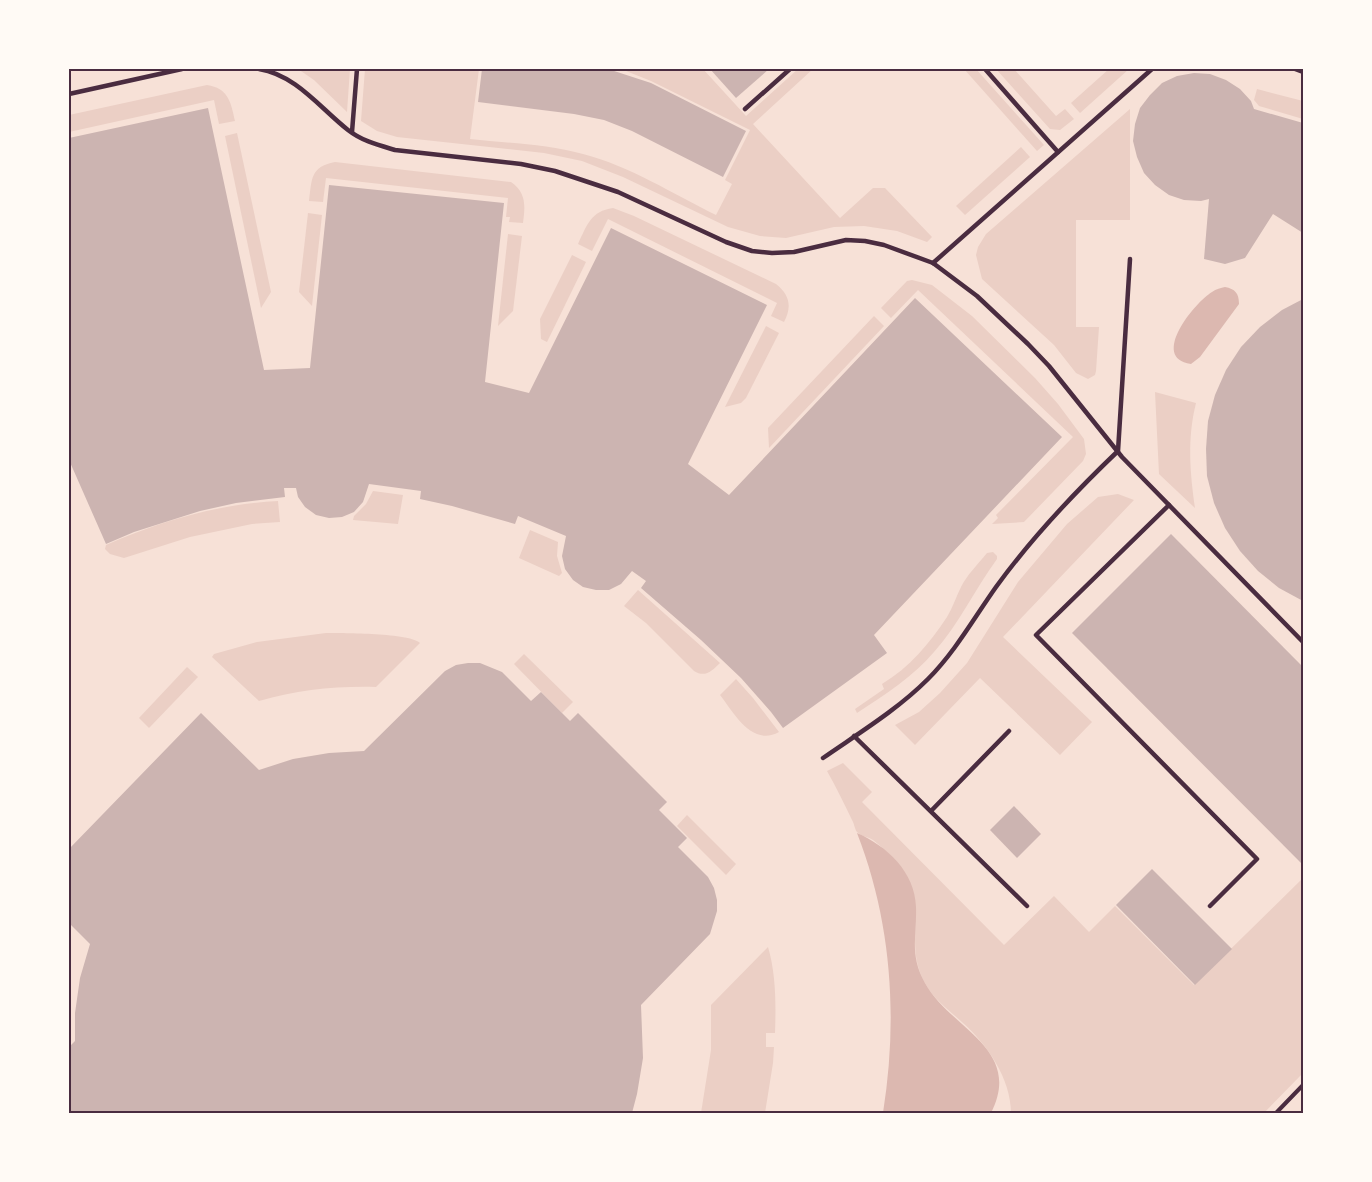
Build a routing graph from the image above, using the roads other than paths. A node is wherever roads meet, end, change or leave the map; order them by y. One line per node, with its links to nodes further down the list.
1 (182, 69): 9 (lane)
2 (259, 69): 11 (lane)
3 (357, 69): 11 (lane)
4 (790, 69): 10 (lane)
5 (985, 69): 12 (lane)
6 (1152, 69): 12 (lane)
7 (1295, 69): 8 (lane)
8 (1303, 72)
9 (69, 94)
10 (746, 109)
11 (352, 132): 14 (lane)
12 (1058, 152): 14 (lane)
13 (1130, 259): 15 (lane)
14 (933, 263): 15 (lane)
15 (1118, 451): 16 (lane); 19 (lane)
16 (1169, 505): 17 (lane); 23 (lane)
17 (1303, 642)
18 (1009, 731): 21 (lane)
19 (854, 736): 20 (lane); 21 (lane)
20 (823, 758)
21 (931, 811): 22 (lane)
22 (1027, 906)
23 (1210, 906)

